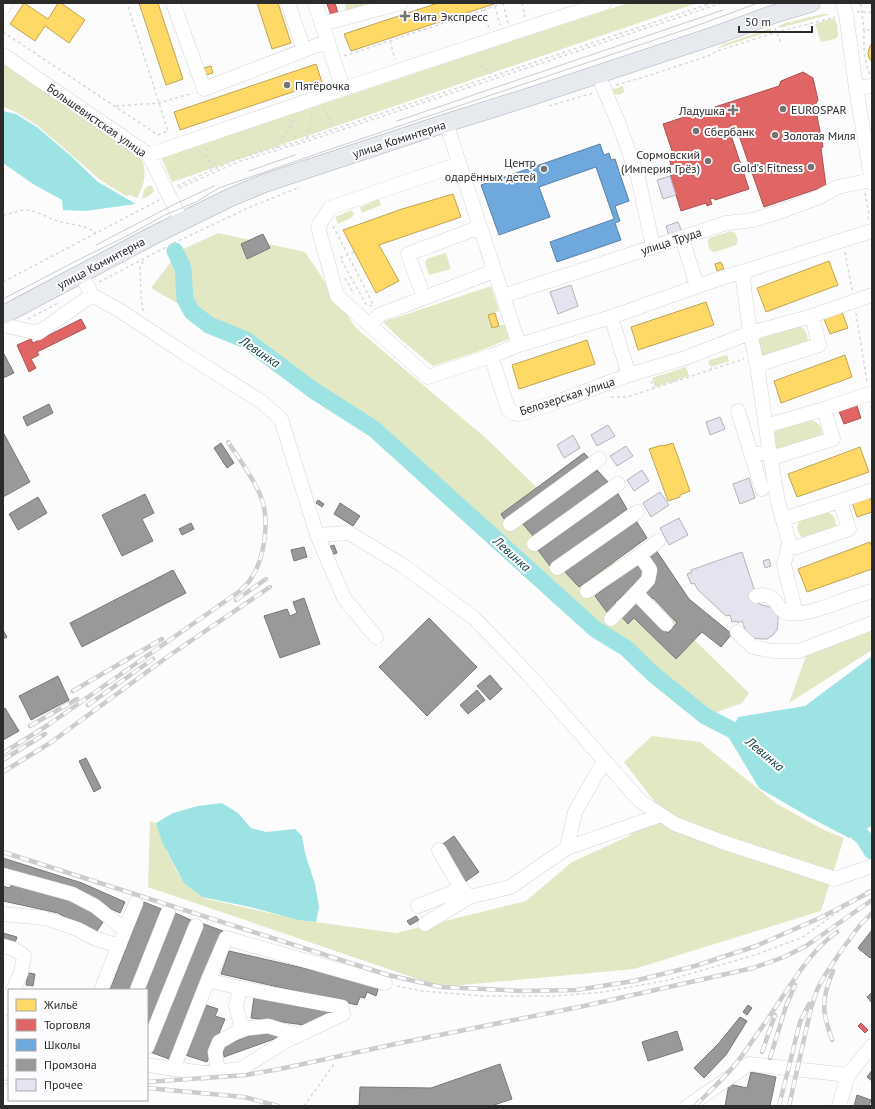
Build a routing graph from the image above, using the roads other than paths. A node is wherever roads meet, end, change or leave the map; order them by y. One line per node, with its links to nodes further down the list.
1 (6, 3): 10 (street)
2 (173, 3): 14 (street)
3 (288, 3): 14 (street)
4 (315, 3): 12 (street)
5 (400, 3): 12 (street)
6 (604, 3): 11 (street)
7 (811, 3): 9 (main road, улица Коминтерна)
8 (843, 3): 18 (street)
9 (790, 6): 16 (main road, улица Коминтерна)
10 (3, 8)
11 (563, 9): 19 (street)
12 (322, 24): 13 (street)
13 (328, 41): 14 (street); 19 (street)
14 (304, 50)
15 (3, 55): 21 (street, Большевистская улица)
16 (601, 82): 20 (main road, улица Коминтерна); 29 (street)
17 (872, 86): 18 (street)
18 (856, 88): 23 (street)
19 (343, 89): 21 (street)
20 (446, 123): 22 (street); 25 (main road, улица Коминтерна)
21 (149, 155): 25 (street, Большевистская улица)
22 (459, 164): 26 (street); 40 (street)
23 (872, 180): 24 (street); 28 (street, улица Труда)
24 (872, 183)
25 (182, 222): 32 (main road, улица Коминтерна)
26 (480, 227): 30 (street); 36 (street)
27 (872, 231): 31 (street)
28 (682, 238): 29 (street, улица Труда); 33 (street)
29 (653, 247): 35 (street, улица Труда)
30 (494, 271): 35 (street); 36 (street)
31 (742, 272): 33 (street); 41 (street)
32 (87, 286): 39 (main road, улица Коминтерна); 39 (street); 60 (street)
33 (697, 286): 38 (street)
34 (872, 295): 37 (street, Белозерская улица)
35 (503, 296): 42 (street)
36 (424, 298): 40 (street)
37 (812, 316): 41 (street, Белозерская улица); 44 (street)
38 (611, 317): 42 (street); 45 (street)
39 (6, 322)
40 (370, 325): 43 (street)
41 (750, 334): 44 (street); 45 (street, Белозерская улица)
42 (519, 345): 43 (street)
43 (491, 356): 45 (street, Белозерская улица)
44 (756, 360): 49 (street)
45 (629, 375)
46 (872, 392): 47 (street)
47 (824, 409): 49 (street); 51 (street)
48 (738, 411): 50 (street)
49 (766, 426): 51 (street)
50 (752, 455): 51 (street); 54 (street)
51 (770, 455): 58 (street)
52 (599, 459): 59 (street)
53 (618, 484): 62 (street)
54 (762, 489)
55 (872, 490): 56 (street)
56 (840, 501): 58 (street); 63 (street)
57 (637, 512): 65 (street)
58 (783, 519): 63 (street)
59 (510, 524)
60 (317, 535): 75 (street); 76 (street)
61 (658, 541): 64 (street)
62 (534, 544)
63 (788, 548): 70 (street)
64 (640, 555): 66 (street); 68 (street)
65 (557, 568)
66 (587, 590)
67 (872, 591): 70 (street)
68 (636, 593): 71 (street); 73 (street)
69 (756, 596): 70 (street)
70 (796, 613)
71 (611, 619)
72 (872, 623): 74 (street)
73 (666, 624)
74 (737, 632)
75 (376, 636)
76 (604, 761): 77 (street); 78 (street)
77 (661, 815): 78 (street); 80 (street)
78 (567, 848): 82 (street)
79 (439, 850): 82 (street)
80 (872, 866)
81 (3, 875): 89 (street)
82 (469, 898): 84 (street); 87 (street)
83 (136, 903): 89 (street)
84 (418, 906)
85 (168, 912): 97 (street)
86 (3, 914): 91 (street)
87 (425, 924)
88 (196, 926): 102 (street)
89 (125, 930): 91 (street)
90 (3, 946): 95 (street)
91 (119, 946): 96 (street)
92 (208, 980): 93 (street); 94 (street); 105 (street)
93 (385, 983)
94 (240, 988): 100 (street); 101 (street)
95 (13, 989)
96 (101, 989)
97 (137, 989)
98 (8, 999): 99 (street)
99 (3, 1009)
100 (242, 1029): 101 (street); 106 (street)
101 (298, 1035): 106 (street)
102 (148, 1045)
103 (872, 1046): 107 (street)
104 (148, 1066): 105 (street)
105 (173, 1069): 106 (street)
106 (218, 1071)
107 (848, 1075): 108 (street); 109 (street)
108 (688, 1106)
109 (839, 1106)

